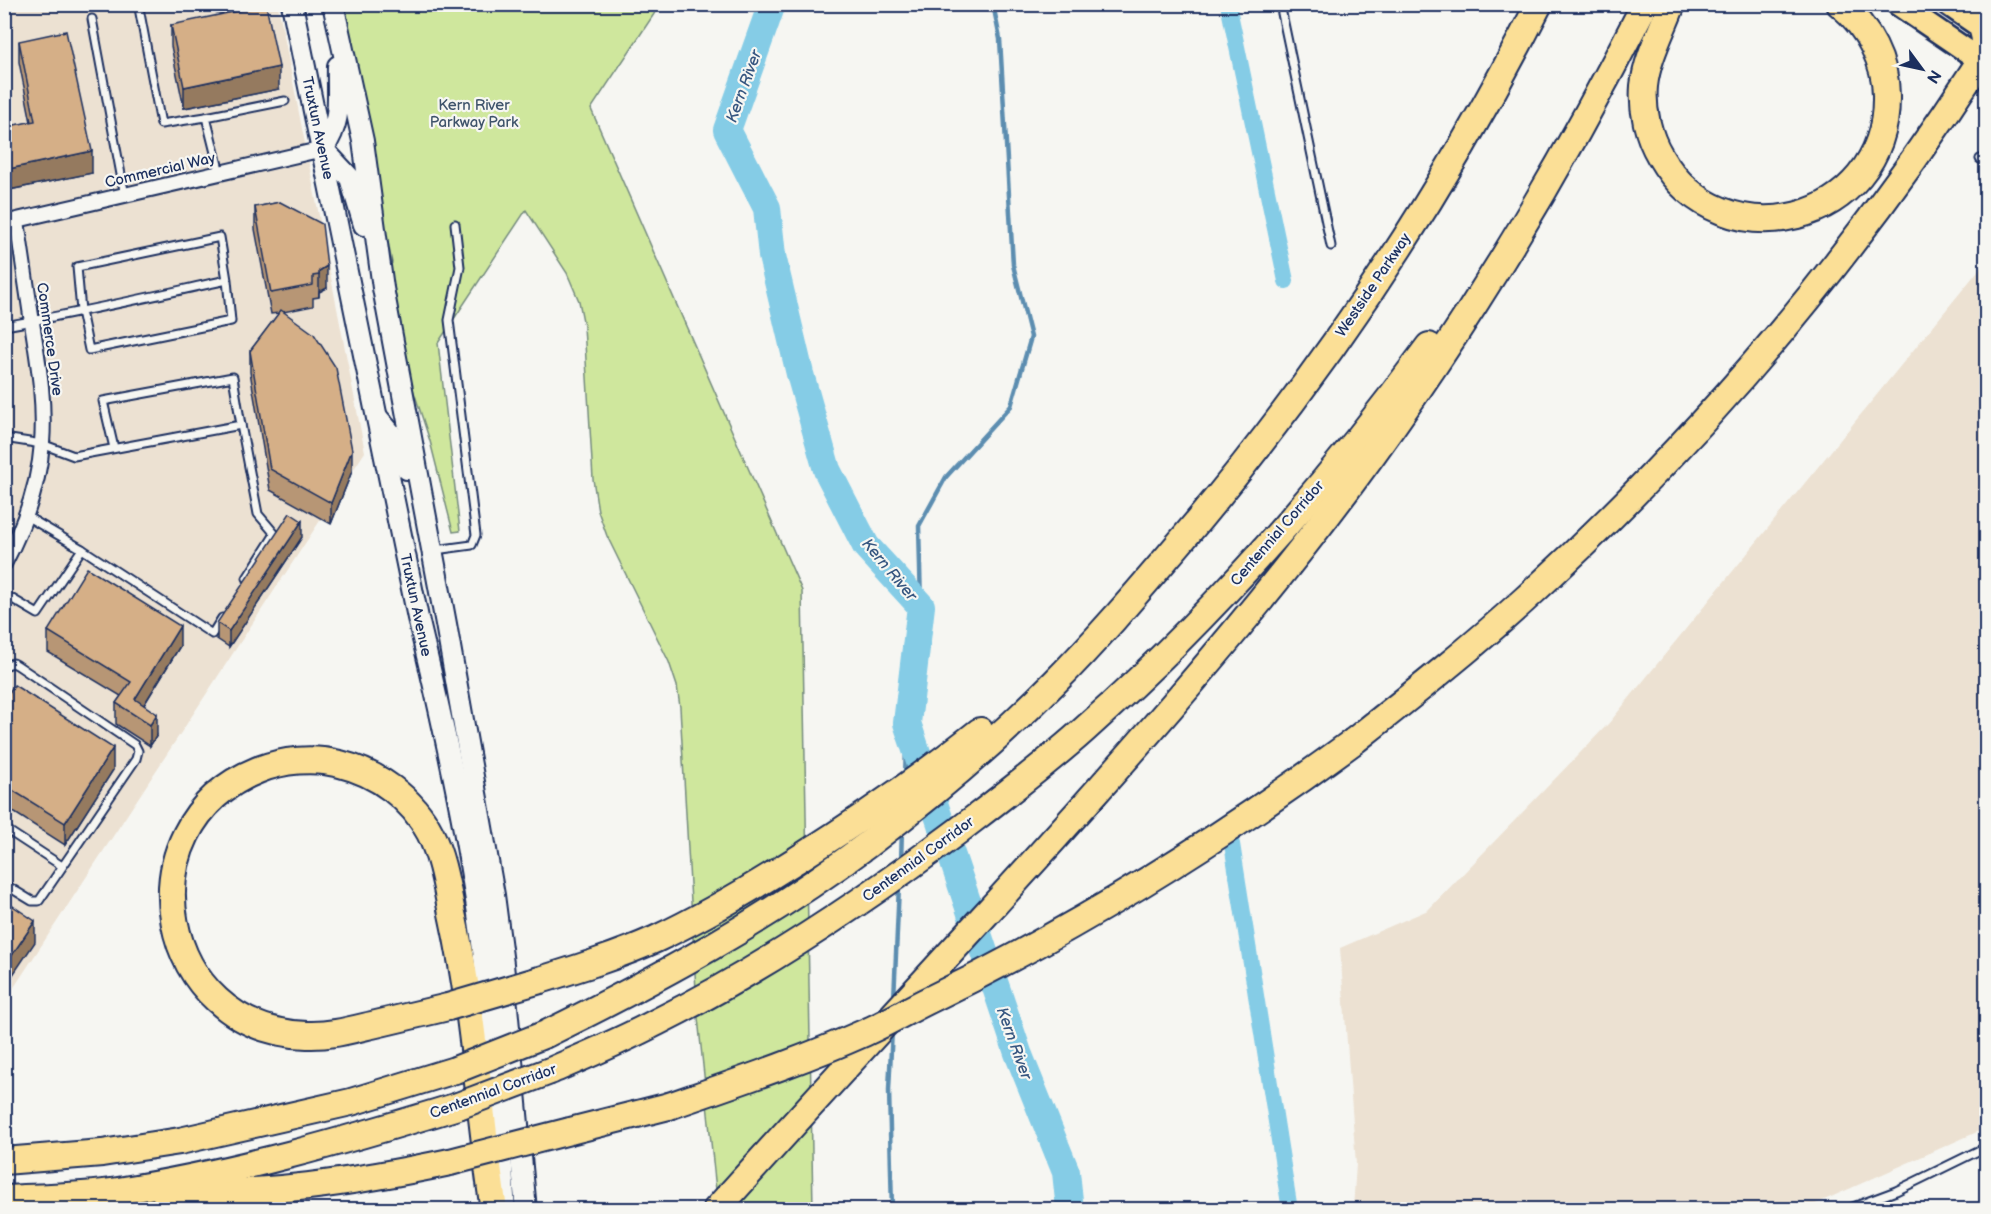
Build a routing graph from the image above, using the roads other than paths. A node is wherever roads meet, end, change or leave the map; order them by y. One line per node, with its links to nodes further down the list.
1 (292, 4): 19 (main road, Truxtun Avenue)
2 (333, 4): 14 (main road, Truxtun Avenue)
3 (1280, 4): 24 (lane)
4 (1645, 4): 18 (highway)
5 (1672, 4): 6 (highway)
6 (1840, 4)
7 (1898, 4): 15 (main road)
8 (1948, 4): 13 (main road)
9 (1968, 4): 13 (highway)
10 (1538, 6): 42 (highway, Westside Parkway)
11 (140, 8): 17 (lane)
12 (92, 19): 21 (lane)
13 (1984, 29): 15 (highway)
14 (338, 30): 19 (main road); 26 (main road, Truxtun Avenue)
15 (1984, 62): 49 (highway, bridge)
16 (285, 101): 17 (lane)
17 (206, 117): 20 (lane)
18 (1577, 130): 49 (highway, Centennial Corridor, bridge); 54 (highway, bridge)
19 (323, 149): 20 (street, Commercial Way); 26 (main road); 30 (main road, Truxtun Avenue)
20 (220, 173): 21 (street, Commercial Way)
21 (125, 196): 22 (street, Commercial Way)
22 (11, 222): 28 (street, Commerce Drive)
23 (455, 224): 37 (lane)
24 (1331, 246)
25 (226, 280): 27 (lane); 27 (lane); 27 (lane)
26 (383, 288): 37 (main road, Truxtun Avenue)
27 (81, 311): 28 (lane)
28 (32, 321): 29 (lane); 33 (street, Commerce Drive)
29 (4, 326)
30 (376, 416): 37 (main road); 52 (main road, Truxtun Avenue)
31 (241, 426): 34 (lane); 34 (lane); 39 (lane)
32 (4, 438): 33 (lane)
33 (42, 444): 34 (lane); 35 (street, Commerce Drive)
34 (114, 448)
35 (26, 516): 36 (lane); 38 (street, Commerce Drive)
36 (82, 549): 40 (lane); 41 (lane)
37 (433, 550): 53 (main road, Truxtun Avenue)
38 (4, 564)
39 (244, 584)
40 (4, 594)
41 (225, 614)
42 (1078, 652): 48 (highway, bridge); 51 (highway, bridge)
43 (4, 666): 45 (lane)
44 (4, 828): 45 (lane)
45 (62, 866): 46 (lane)
46 (4, 884)
47 (1986, 1147): 55 (lane)
48 (4, 1161)
49 (116, 1191): 50 (highway, Centennial Corridor)
50 (4, 1199)
51 (494, 1209)
52 (505, 1209)
53 (526, 1209)
54 (716, 1209)
55 (1845, 1209)

